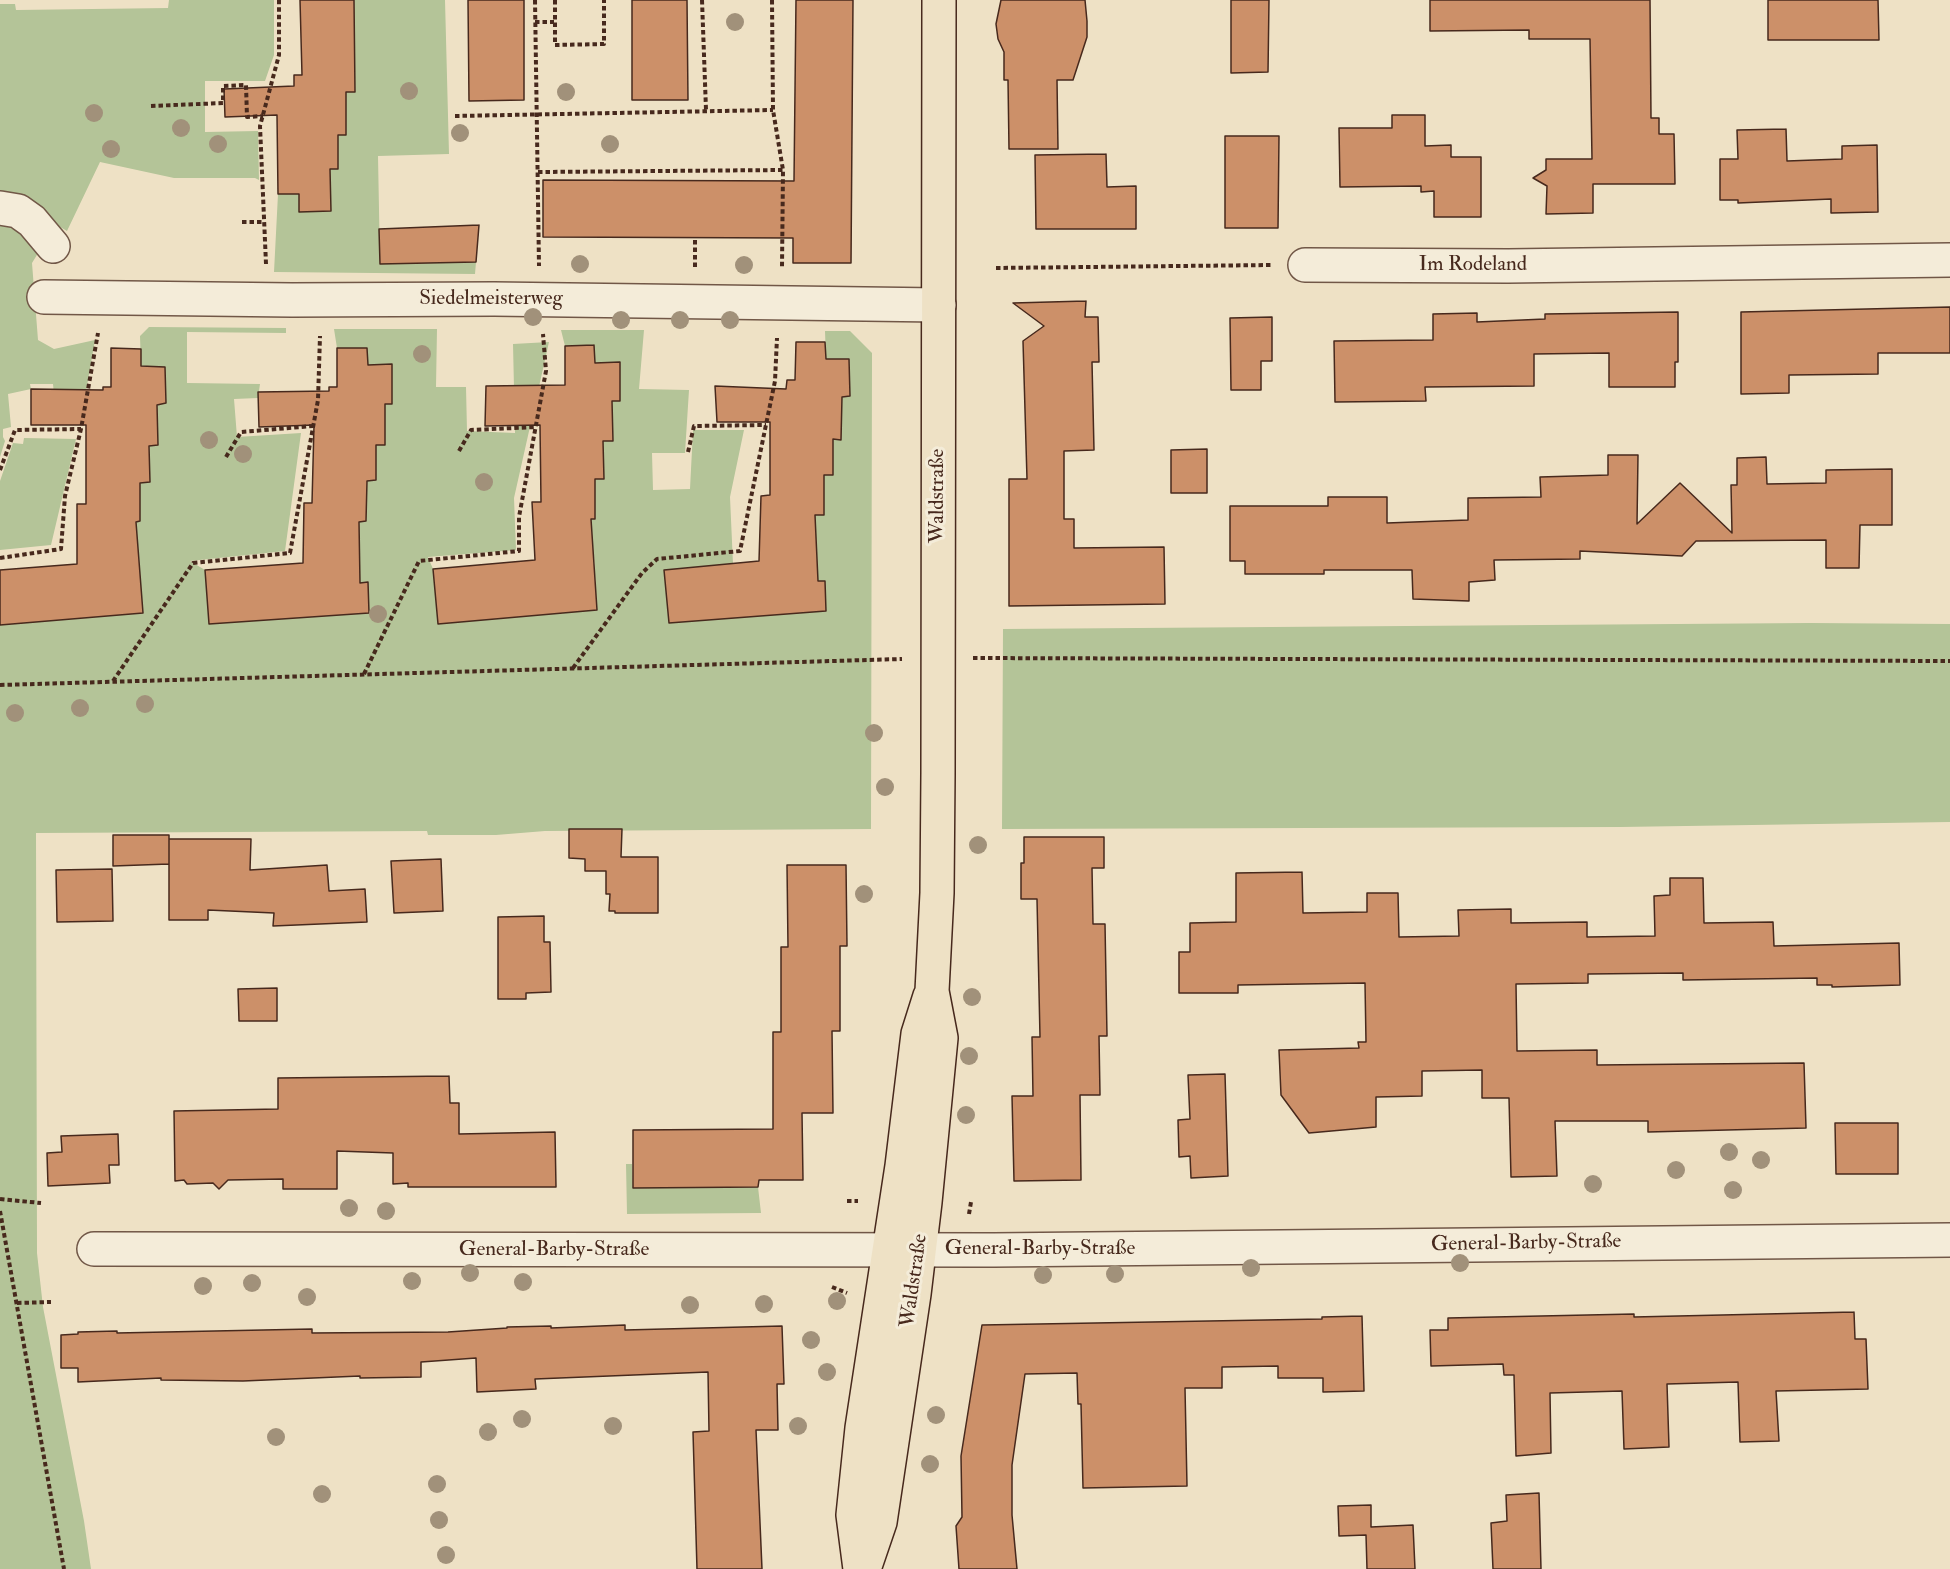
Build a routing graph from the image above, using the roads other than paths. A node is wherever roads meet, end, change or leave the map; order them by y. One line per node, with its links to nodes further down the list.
1 (939, 0): 7 (main road, Waldstraße)
2 (0, 208): 3 (street)
3 (53, 246)
4 (1950, 260): 5 (street, Im Rodeland)
5 (1305, 265)
6 (44, 297): 7 (street, Siedelmeisterweg)
7 (939, 305): 10 (main road, Waldstraße)
8 (1950, 1240): 10 (street, General-Barby-Straße)
9 (94, 1249): 10 (street, General-Barby-Straße)
10 (904, 1250): 11 (main road, Waldstraße)
11 (862, 1569)

